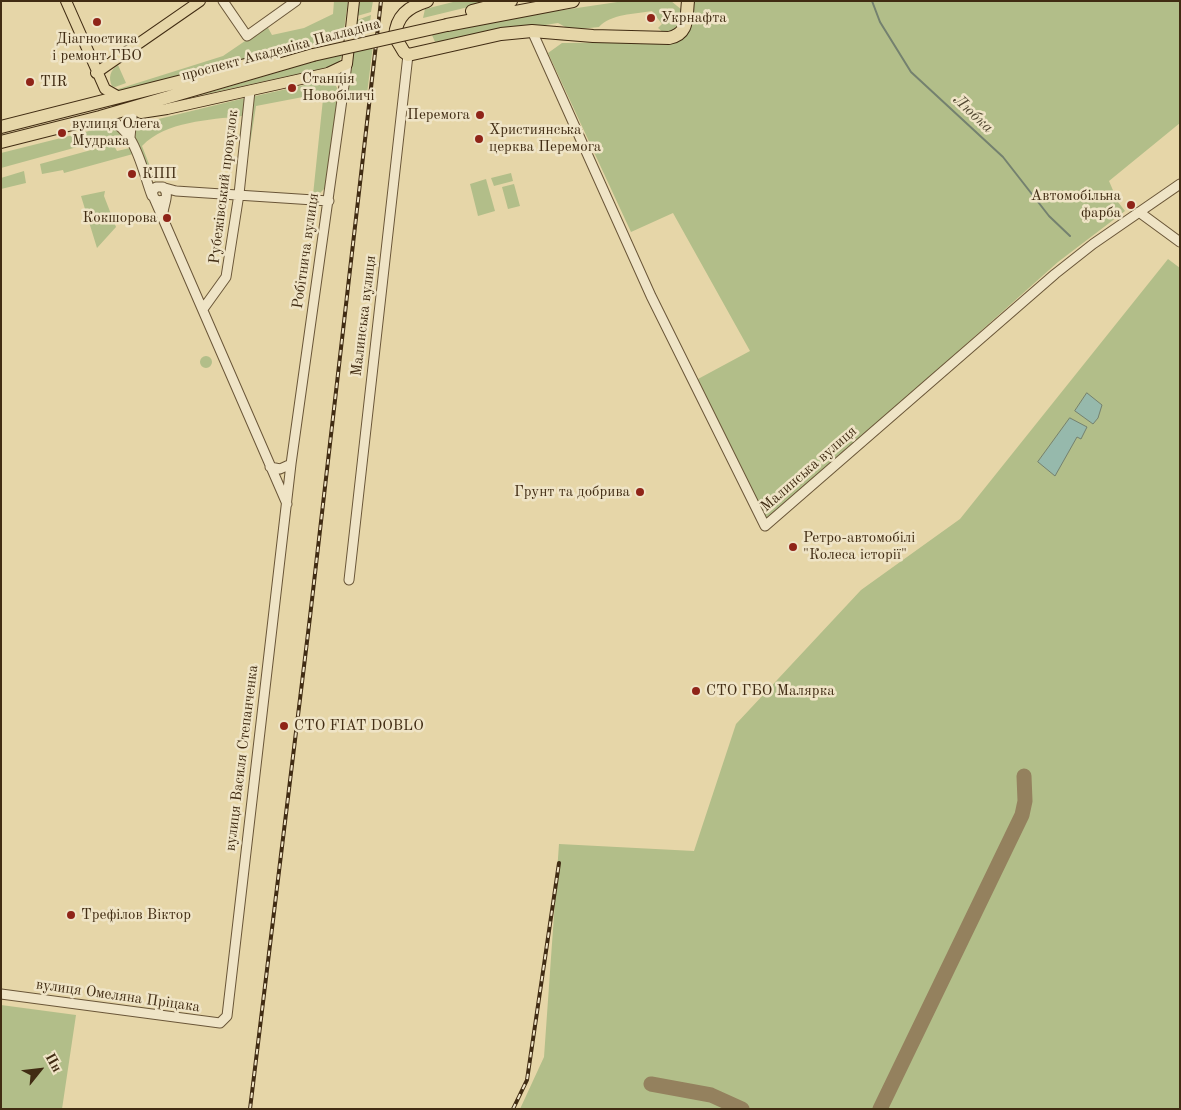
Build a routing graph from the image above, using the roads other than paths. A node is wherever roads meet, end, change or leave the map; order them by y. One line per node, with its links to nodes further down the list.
1 (66, 1): 15 (main road)
2 (200, 1): 15 (main road)
3 (223, 1): 4 (street)
4 (296, 1)
5 (354, 1): 14 (main road, Робітнича вулиця)
6 (427, 1): 13 (highway)
7 (511, 1): 10 (highway, проспект Академіка Палладіна)
8 (573, 1): 10 (highway, проспект Академіка Палладіна)
9 (685, 5): 11 (highway)
10 (446, 21): 12 (highway, проспект Академіка Палладіна, bridge)
11 (532, 31): 13 (highway); 34 (street, Малинська вулиця)
12 (312, 52): 19 (highway, проспект Академіка Палладіна); 21 (highway, проспект Академіка Палладіна)
13 (408, 55): 41 (street, Малинська вулиця)
14 (346, 64): 16 (main road); 17 (street, Робітнича вулиця)
15 (96, 73): 19 (main road); 20 (main road)
16 (328, 74): 17 (street); 18 (main road)
17 (344, 81): 33 (street, Робітнича вулиця)
18 (250, 91): 21 (main road); 30 (street, Рубежівський провулок)
19 (119, 97): 20 (highway, проспект Академіка Палладіна)
20 (89, 105): 23 (highway, проспект Академіка Палладіна)
21 (133, 108): 22 (highway, проспект Академіка Палладіна); 24 (street)
22 (100, 117): 24 (street); 25 (highway, проспект Академіка Палладіна)
23 (1, 126)
24 (130, 138): 26 (street)
25 (1, 142)
26 (146, 180): 28 (street); 31 (street)
27 (1180, 184): 34 (street, Малинська вулиця)
28 (162, 187): 29 (street); 31 (street); 32 (street)
29 (176, 191): 30 (street); 32 (street)
30 (239, 194): 33 (street); 37 (street, Рубежівський провулок)
31 (153, 197): 32 (street); 35 (street)
32 (166, 199): 35 (street)
33 (329, 201): 38 (street, Робітнича вулиця)
34 (1139, 212): 36 (street)
35 (163, 219): 37 (street)
36 (1180, 242)
37 (203, 309): 39 (street)
38 (291, 464): 39 (street); 40 (street, Робітнича вулиця)
39 (270, 467): 40 (street)
40 (287, 504): 43 (street, вулиця Василя Степанченка)
41 (349, 580)
42 (1, 994): 43 (street, вулиця Омеляна Пріцака)
43 (227, 1016)

